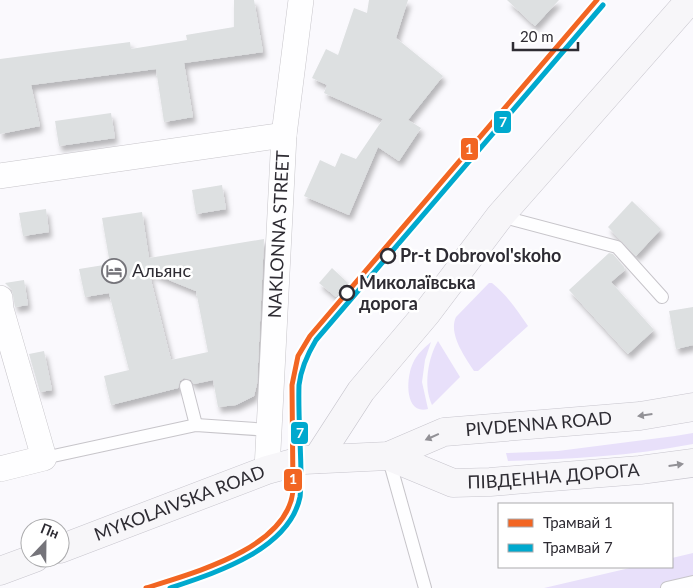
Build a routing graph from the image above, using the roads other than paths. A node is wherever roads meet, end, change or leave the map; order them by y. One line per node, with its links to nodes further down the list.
1 (301, 0): 3 (street, NAKLONNA STREET)
2 (690, 0): 5 (main road)
3 (284, 135): 4 (street); 11 (street, NAKLONNA STREET)
4 (0, 176)
5 (500, 216): 6 (lane); 14 (main road)
6 (662, 297)
7 (0, 298): 13 (street)
8 (186, 386): 10 (lane)
9 (693, 407): 12 (main road, PIVDENNA ROAD, one-way to 12)
10 (196, 425): 11 (lane); 13 (lane)
11 (269, 430): 17 (street, NAKLONNA STREET)
12 (388, 456): 14 (main road, MYKOLAIVSKA ROAD); 15 (main road, ПІВДЕННА ДОРОГА, one-way to 15); 22 (lane)
13 (44, 458): 16 (street)
14 (317, 459): 17 (main road, MYKOLAIVSKA ROAD)
15 (693, 463)
16 (0, 469)
17 (267, 470): 18 (main road, MYKOLAIVSKA ROAD)
18 (70, 545)
19 (20, 564): 20 (main road)
20 (0, 571)
21 (693, 582): 23 (lane)
22 (425, 588)
23 (667, 588)

